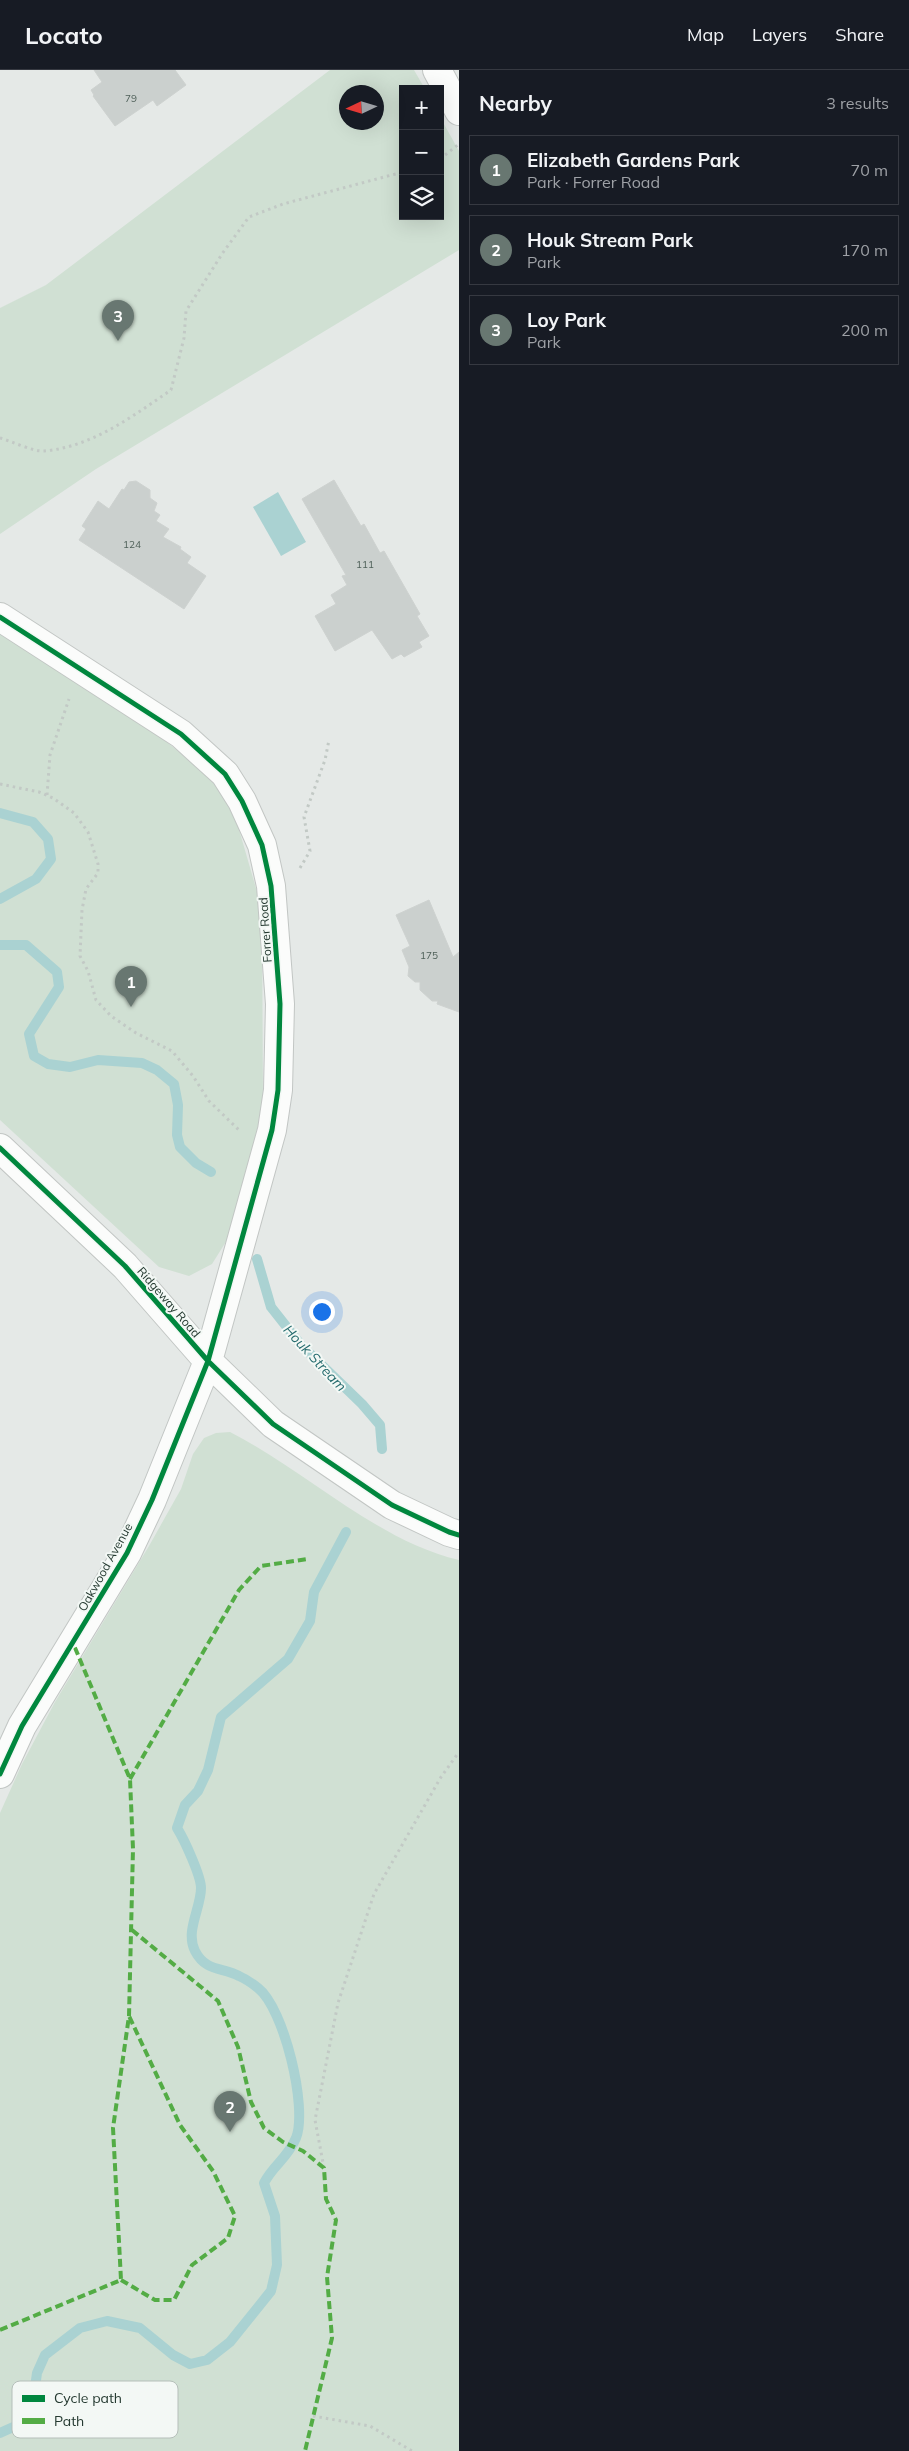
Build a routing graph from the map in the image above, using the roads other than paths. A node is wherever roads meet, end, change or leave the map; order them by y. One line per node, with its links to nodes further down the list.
1 (437, 70): 2 (street)
2 (459, 111)
3 (0, 617): 5 (street, Forrer Road)
4 (0, 1148): 5 (street, Ridgeway Road)
5 (208, 1361): 6 (street, Ridgeway Road); 7 (street, Oakwood Avenue)
6 (459, 1535)
7 (0, 1774)

